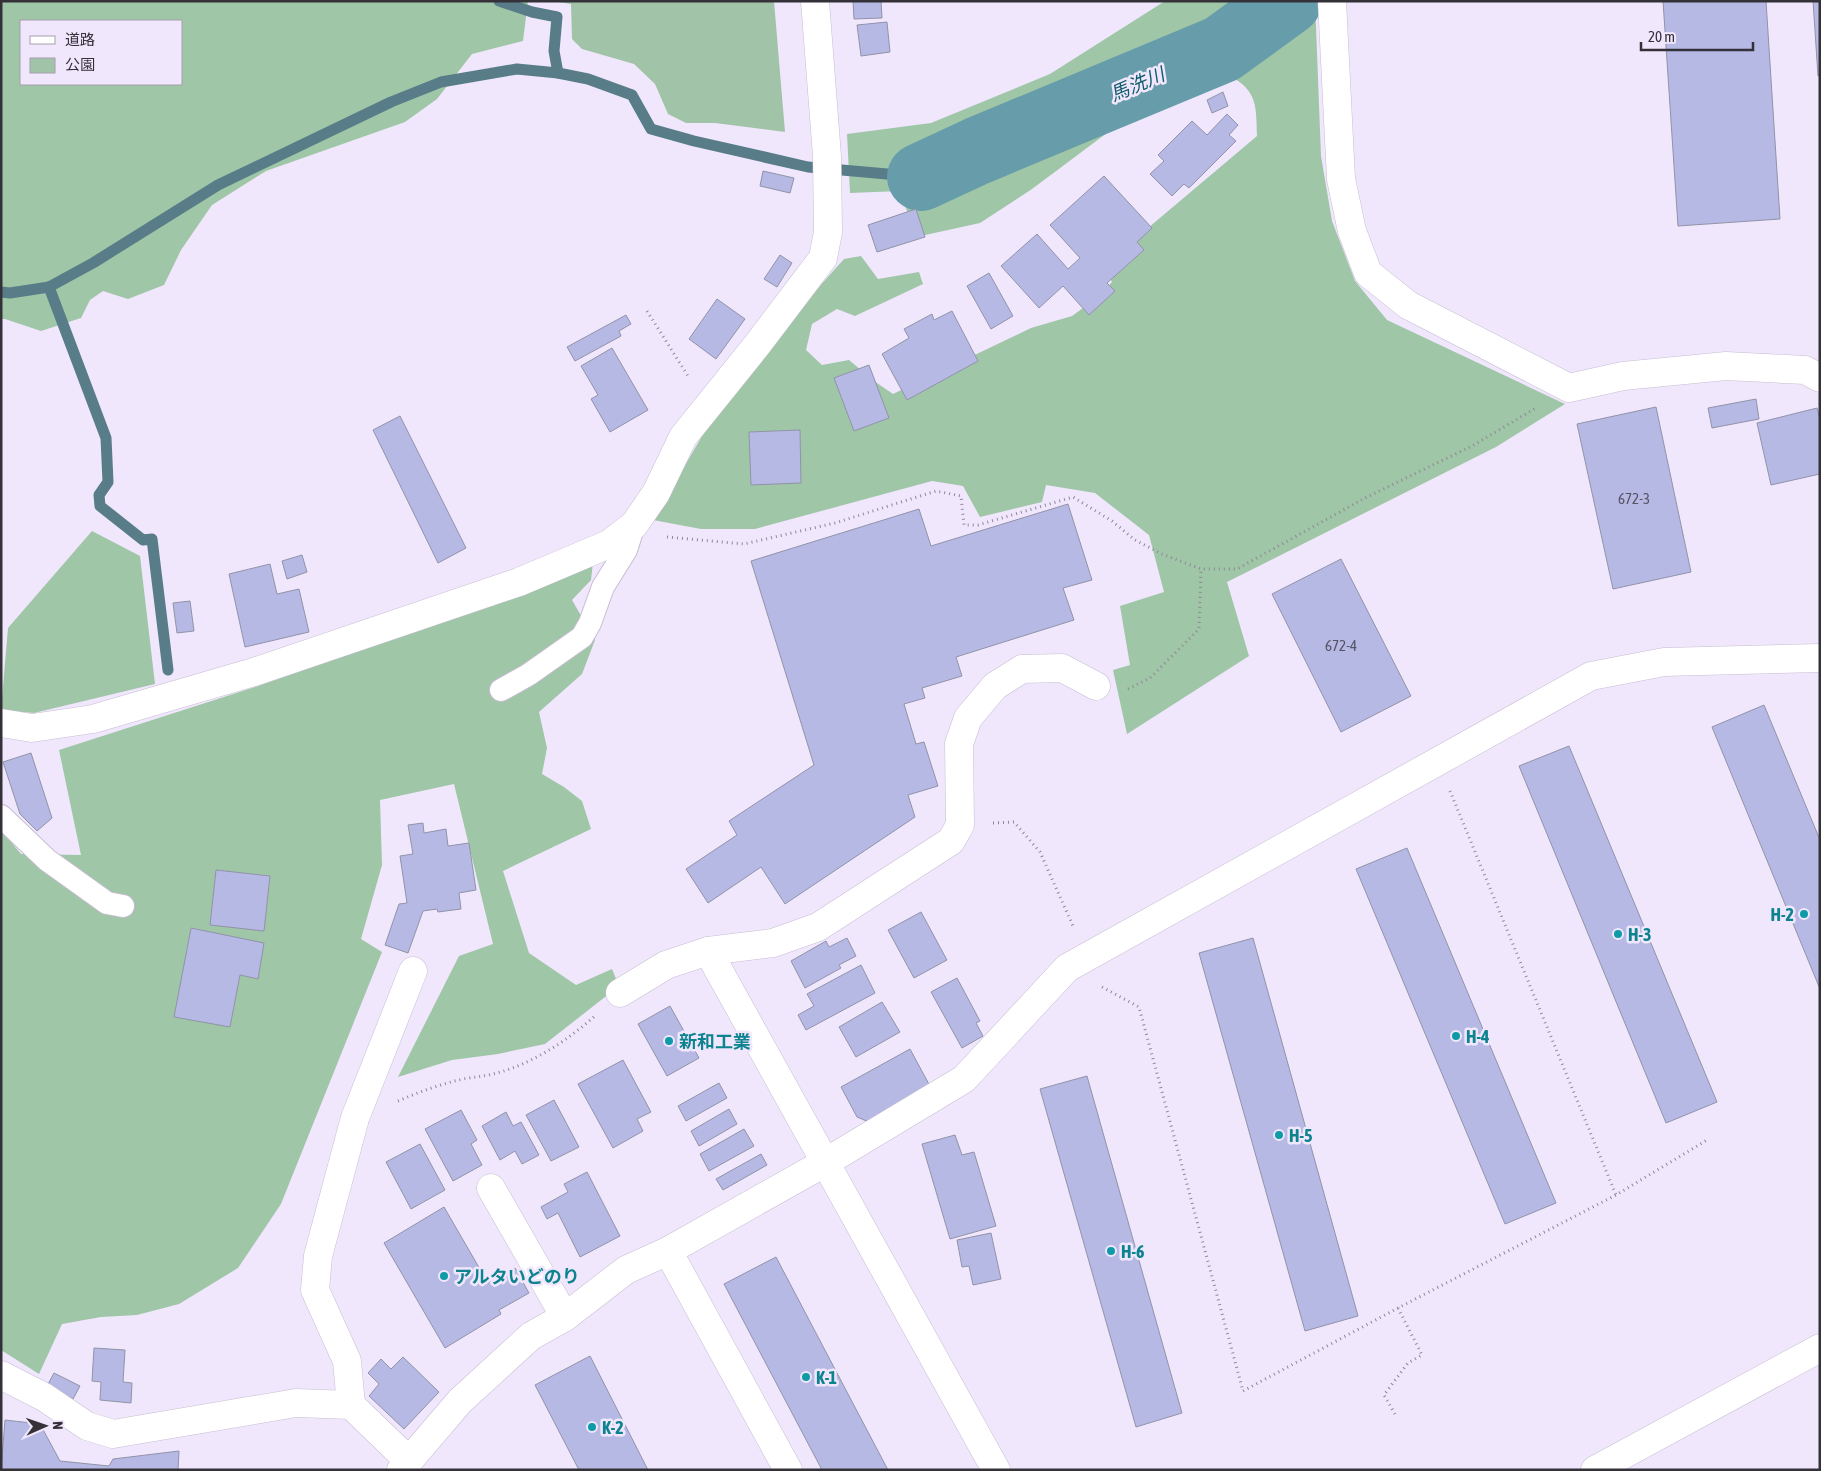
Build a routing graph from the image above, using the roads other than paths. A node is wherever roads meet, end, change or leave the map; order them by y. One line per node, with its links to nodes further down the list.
1 (815, 1): 4 (street)
2 (1332, 10): 3 (street)
3 (1820, 378)
4 (634, 525): 7 (lane); 8 (street)
5 (1820, 658): 14 (street)
6 (1096, 686): 11 (street)
7 (501, 690)
8 (1, 723)
9 (1, 816): 10 (lane)
10 (123, 906)
11 (708, 951): 13 (street); 14 (street)
12 (413, 971): 20 (street)
13 (620, 993)
14 (826, 1162): 16 (street); 23 (street)
15 (491, 1188): 17 (street)
16 (668, 1251): 17 (street); 22 (street)
17 (565, 1317): 21 (street)
18 (1820, 1348): 24 (street)
19 (1, 1375): 20 (street)
20 (352, 1405): 21 (street)
21 (405, 1465)
22 (788, 1470)
23 (996, 1470)
24 (1595, 1470)

